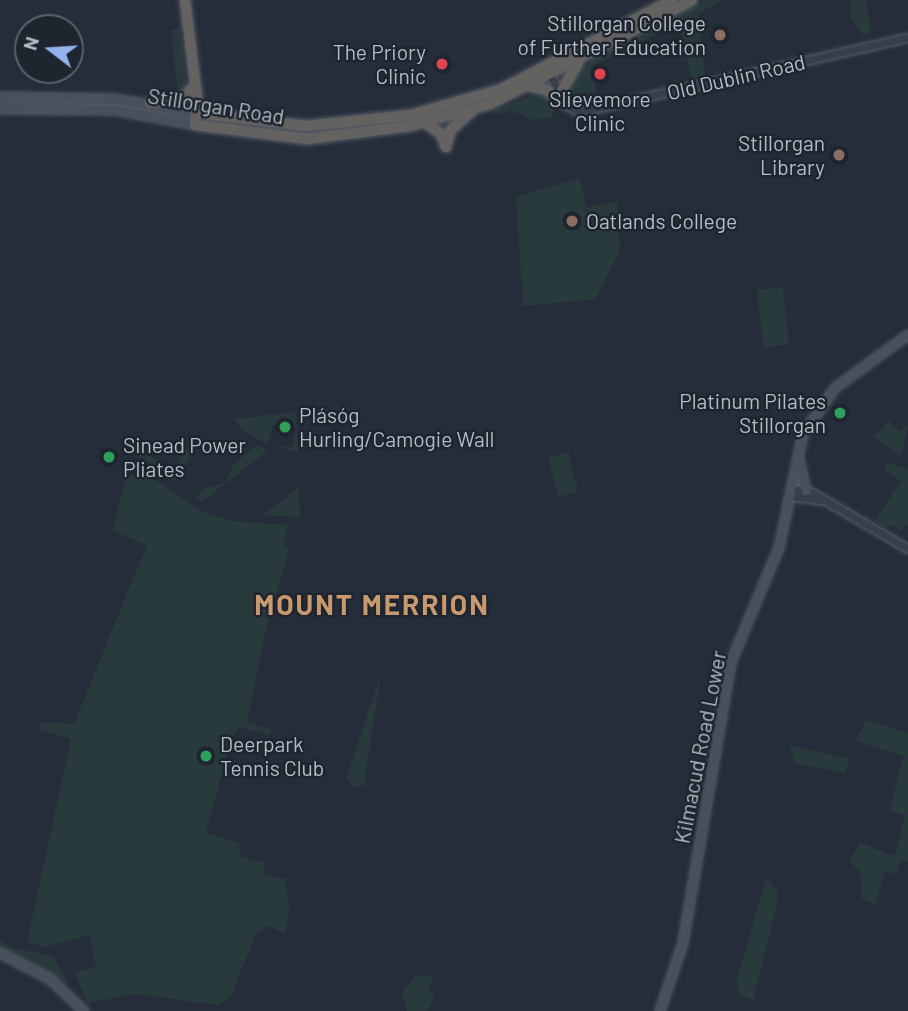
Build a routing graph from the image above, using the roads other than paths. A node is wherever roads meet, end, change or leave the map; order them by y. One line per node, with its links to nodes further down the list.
1 (185, 0): 7 (highway)
2 (672, 0): 6 (highway, Stillorgan Road)
3 (692, 0): 5 (highway, Stillorgan Road)
4 (908, 37): 12 (street, Old Dublin Road)
5 (581, 59): 6 (highway, Stillorgan Road); 9 (highway)
6 (547, 71): 8 (highway, Stillorgan Road); 9 (street); 15 (highway, Stillorgan Road)
7 (195, 84): 11 (highway); 15 (highway)
8 (528, 86): 12 (highway); 14 (highway, Stillorgan Road)
9 (560, 94): 12 (street)
10 (0, 97): 11 (main road, Stillorgan Road)
11 (150, 103): 15 (main road, Stillorgan Road); 16 (main road)
12 (567, 104)
13 (0, 109): 16 (main road, Stillorgan Road)
14 (474, 109): 17 (highway, Stillorgan Road); 17 (highway)
15 (196, 113): 18 (highway)
16 (172, 120): 18 (main road, Stillorgan Road)
17 (424, 122): 18 (highway, Stillorgan Road)
18 (195, 125)
19 (908, 335): 20 (main road, Kilmacud Road Lower)
20 (797, 458): 21 (main road); 22 (main road, Kilmacud Road Lower)
21 (806, 491): 22 (street); 23 (street)
22 (792, 493): 23 (street); 27 (main road, Kilmacud Road Lower)
23 (825, 501): 24 (street)
24 (908, 549)
25 (0, 953): 26 (main road)
26 (84, 1011)
27 (660, 1011)

